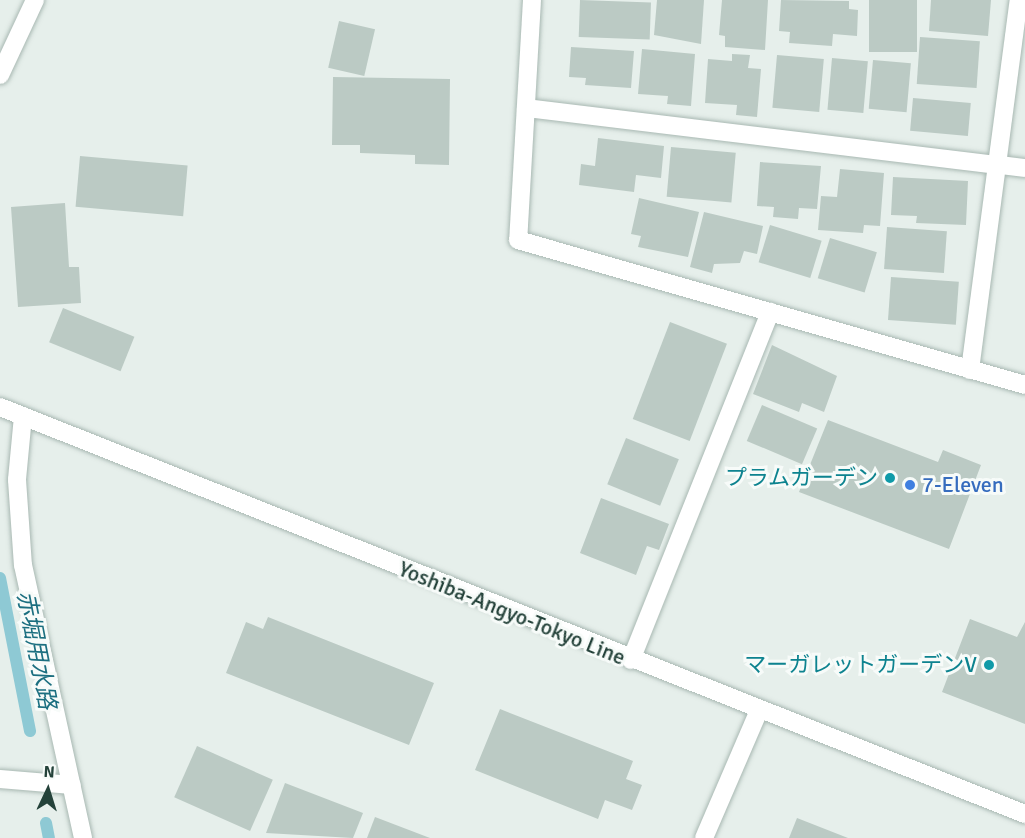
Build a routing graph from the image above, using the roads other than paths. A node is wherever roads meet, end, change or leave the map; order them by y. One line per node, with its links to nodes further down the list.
1 (35, 0): 4 (street)
2 (532, 0): 5 (street)
3 (1019, 0): 6 (street)
4 (0, 75)
5 (526, 108): 6 (street); 8 (street)
6 (1000, 165): 7 (street); 9 (street)
7 (1025, 168)
8 (770, 312): 9 (street); 13 (street)
9 (970, 370): 10 (street)
10 (1025, 385)
11 (0, 407): 12 (street, Yoshiba-Angyo-Tokyo Line)
12 (23, 416): 13 (street, Yoshiba-Angyo-Tokyo Line); 16 (street)
13 (631, 660): 14 (street, Yoshiba-Angyo-Tokyo Line)
14 (759, 710): 17 (street, Yoshiba-Angyo-Tokyo Line); 19 (street)
15 (0, 779): 16 (street)
16 (72, 785): 18 (street)
17 (1025, 814)
18 (83, 838)
19 (704, 838)

